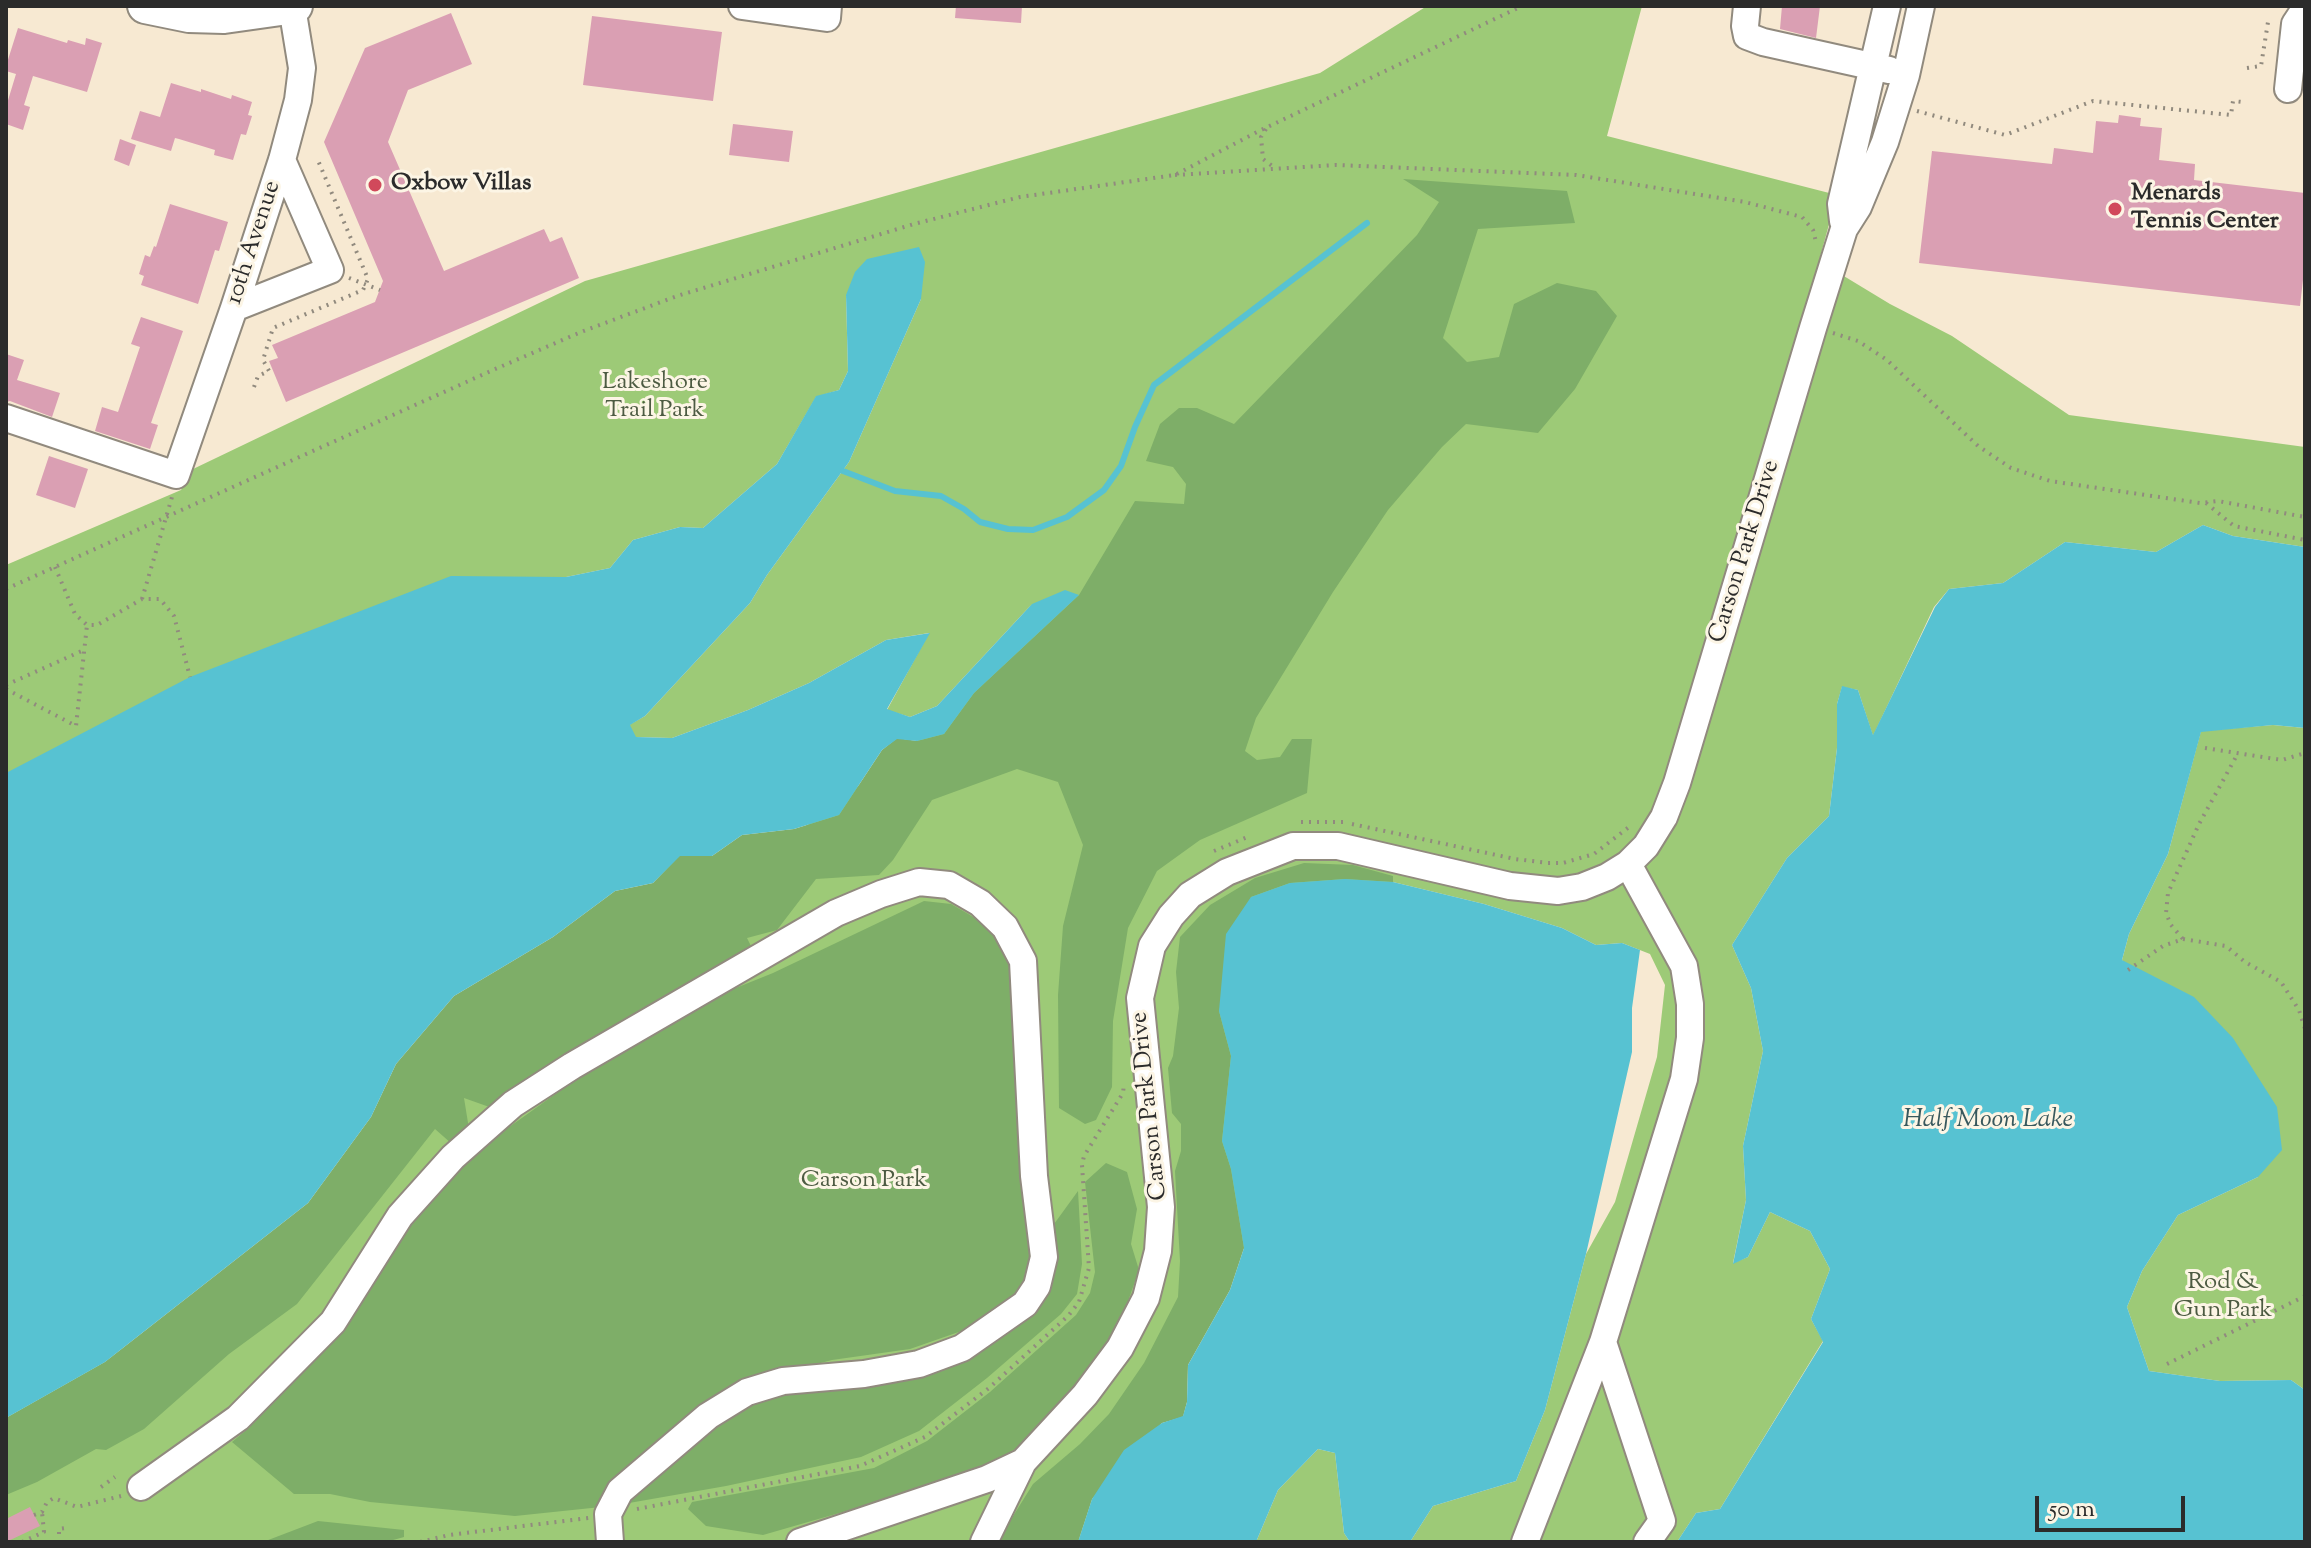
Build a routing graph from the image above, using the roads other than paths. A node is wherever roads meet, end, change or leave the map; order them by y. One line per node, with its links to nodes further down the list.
1 (145, 6): 2 (main road)
2 (293, 6): 12 (street, 10th Avenue)
3 (742, 6): 4 (street)
4 (828, 6)
5 (1747, 6): 9 (street)
6 (1887, 6): 9 (street, Carson Park Drive)
7 (1921, 6): 10 (street, Carson Park Drive)
8 (2305, 9): 11 (street)
9 (1874, 66): 10 (street); 13 (street, Carson Park Drive)
10 (1906, 75): 13 (street, Carson Park Drive)
11 (2288, 89)
12 (282, 160): 14 (street, 10th Avenue); 14 (street)
13 (1844, 229): 16 (street, Carson Park Drive)
14 (234, 308): 15 (street, 10th Avenue)
15 (6, 418)
16 (1628, 864): 17 (street); 18 (street, Carson Park Drive)
17 (1603, 1342): 23 (street); 24 (street)
18 (1023, 1462): 21 (street, Carson Park Drive); 22 (street)
19 (141, 1487): 20 (street)
20 (610, 1542)
21 (800, 1542)
22 (984, 1542)
23 (1525, 1542)
24 (1647, 1542)

